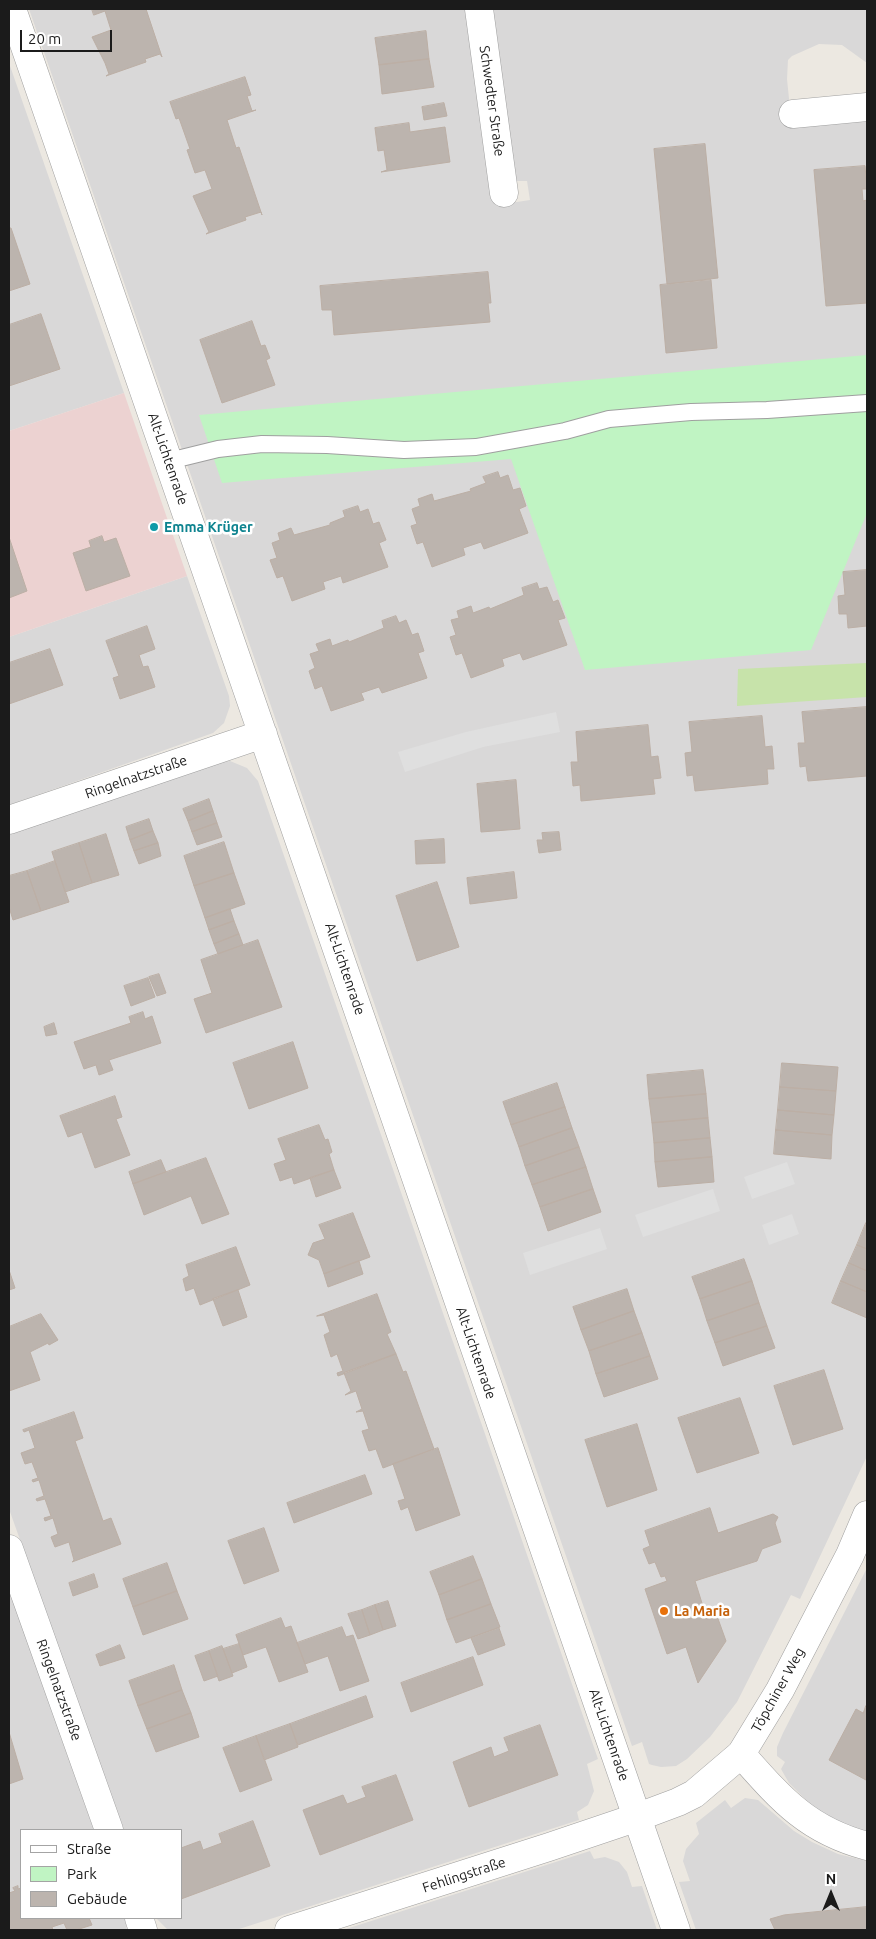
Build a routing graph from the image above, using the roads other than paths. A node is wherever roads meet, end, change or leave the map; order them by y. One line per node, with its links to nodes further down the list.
1 (12, 9): 7 (street, Alt-Lichtenrade)
2 (479, 9): 5 (street, Schwedter Straße)
3 (867, 107): 4 (street)
4 (793, 114)
5 (504, 193)
6 (867, 403): 7 (lane)
7 (169, 461): 8 (street, Alt-Lichtenrade)
8 (263, 734): 9 (street, Ringelnatzstraße); 13 (street, Alt-Lichtenrade)
9 (9, 820)
10 (867, 1515): 12 (street, Töpchiner Weg)
11 (9, 1549): 14 (street, Ringelnatzstraße)
12 (741, 1754): 13 (street, Töpchiner Weg); 15 (street)
13 (638, 1817): 16 (street, Fehlingstraße); 17 (street, Alt-Lichtenrade)
14 (109, 1829)
15 (867, 1846)
16 (289, 1930)
17 (676, 1930)

